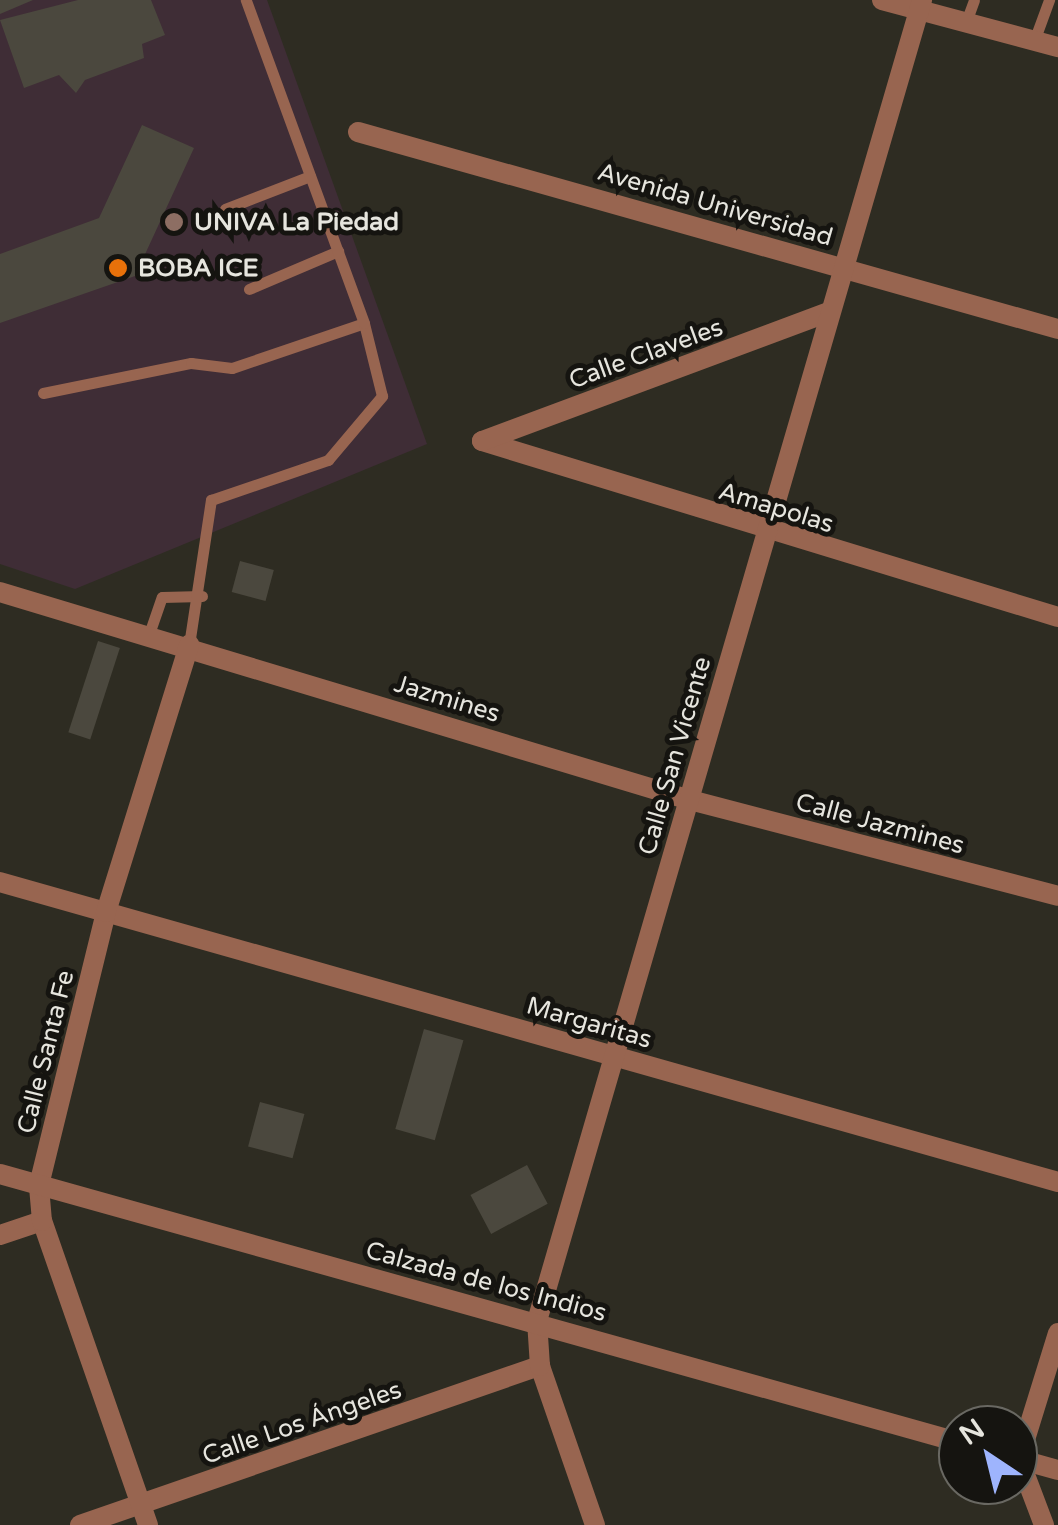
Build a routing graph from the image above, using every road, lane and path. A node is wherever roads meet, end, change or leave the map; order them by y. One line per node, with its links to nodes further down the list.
1 (246, 0): 10 (lane)
2 (882, 0): 5 (street)
3 (974, 0): 6 (lane)
4 (1049, 0): 7 (lane)
5 (921, 5): 6 (street); 13 (street, Calle San Vicente)
6 (966, 22): 7 (street)
7 (1034, 41): 8 (street)
8 (1058, 47)
9 (358, 132): 13 (street, Avenida Universidad)
10 (310, 176): 11 (lane); 12 (lane)
11 (224, 208)
12 (338, 251): 14 (lane); 16 (lane)
13 (840, 266): 15 (street, Calle San Vicente); 17 (street, Avenida Universidad)
14 (249, 289)
15 (826, 313): 19 (street, Calle Claveles); 20 (street, Calle San Vicente)
16 (364, 323): 18 (lane); 22 (lane)
17 (1058, 329)
18 (43, 393)
19 (482, 441): 20 (street, Amapolas)
20 (763, 532): 23 (street, Amapolas); 26 (street, Calle San Vicente)
21 (0, 592): 24 (street, Jazmines)
22 (202, 596): 24 (lane); 25 (lane)
23 (1058, 616)
24 (148, 634): 25 (street, Jazmines)
25 (188, 645): 26 (street, Jazmines); 29 (street, Calle Santa Fe)
26 (690, 800): 28 (street, Calle Jazmines); 30 (street, Calle San Vicente)
27 (0, 882): 29 (street, Margaritas)
28 (1058, 896)
29 (106, 912): 30 (street, Margaritas); 33 (street, Calle Santa Fe)
30 (614, 1056): 32 (street, Margaritas); 36 (street, Calle San Vicente)
31 (0, 1174): 33 (street, Calzada de los Indios)
32 (1058, 1182)
33 (39, 1185): 34 (street, Calle Santa Fe); 36 (street, Calzada de los Indios)
34 (42, 1221): 35 (street); 41 (street, Calle Santa Fe)
35 (0, 1235)
36 (536, 1321): 38 (street, Calle San Vicente); 40 (street, Calzada de los Indios)
37 (1058, 1333): 39 (street)
38 (540, 1366): 41 (street, Calle Los Ángeles); 43 (street, Calle San Vicente)
39 (1035, 1405)
40 (938, 1436)
41 (145, 1515): 42 (street, Calle Los Ángeles)
42 (80, 1525)
43 (594, 1525)

